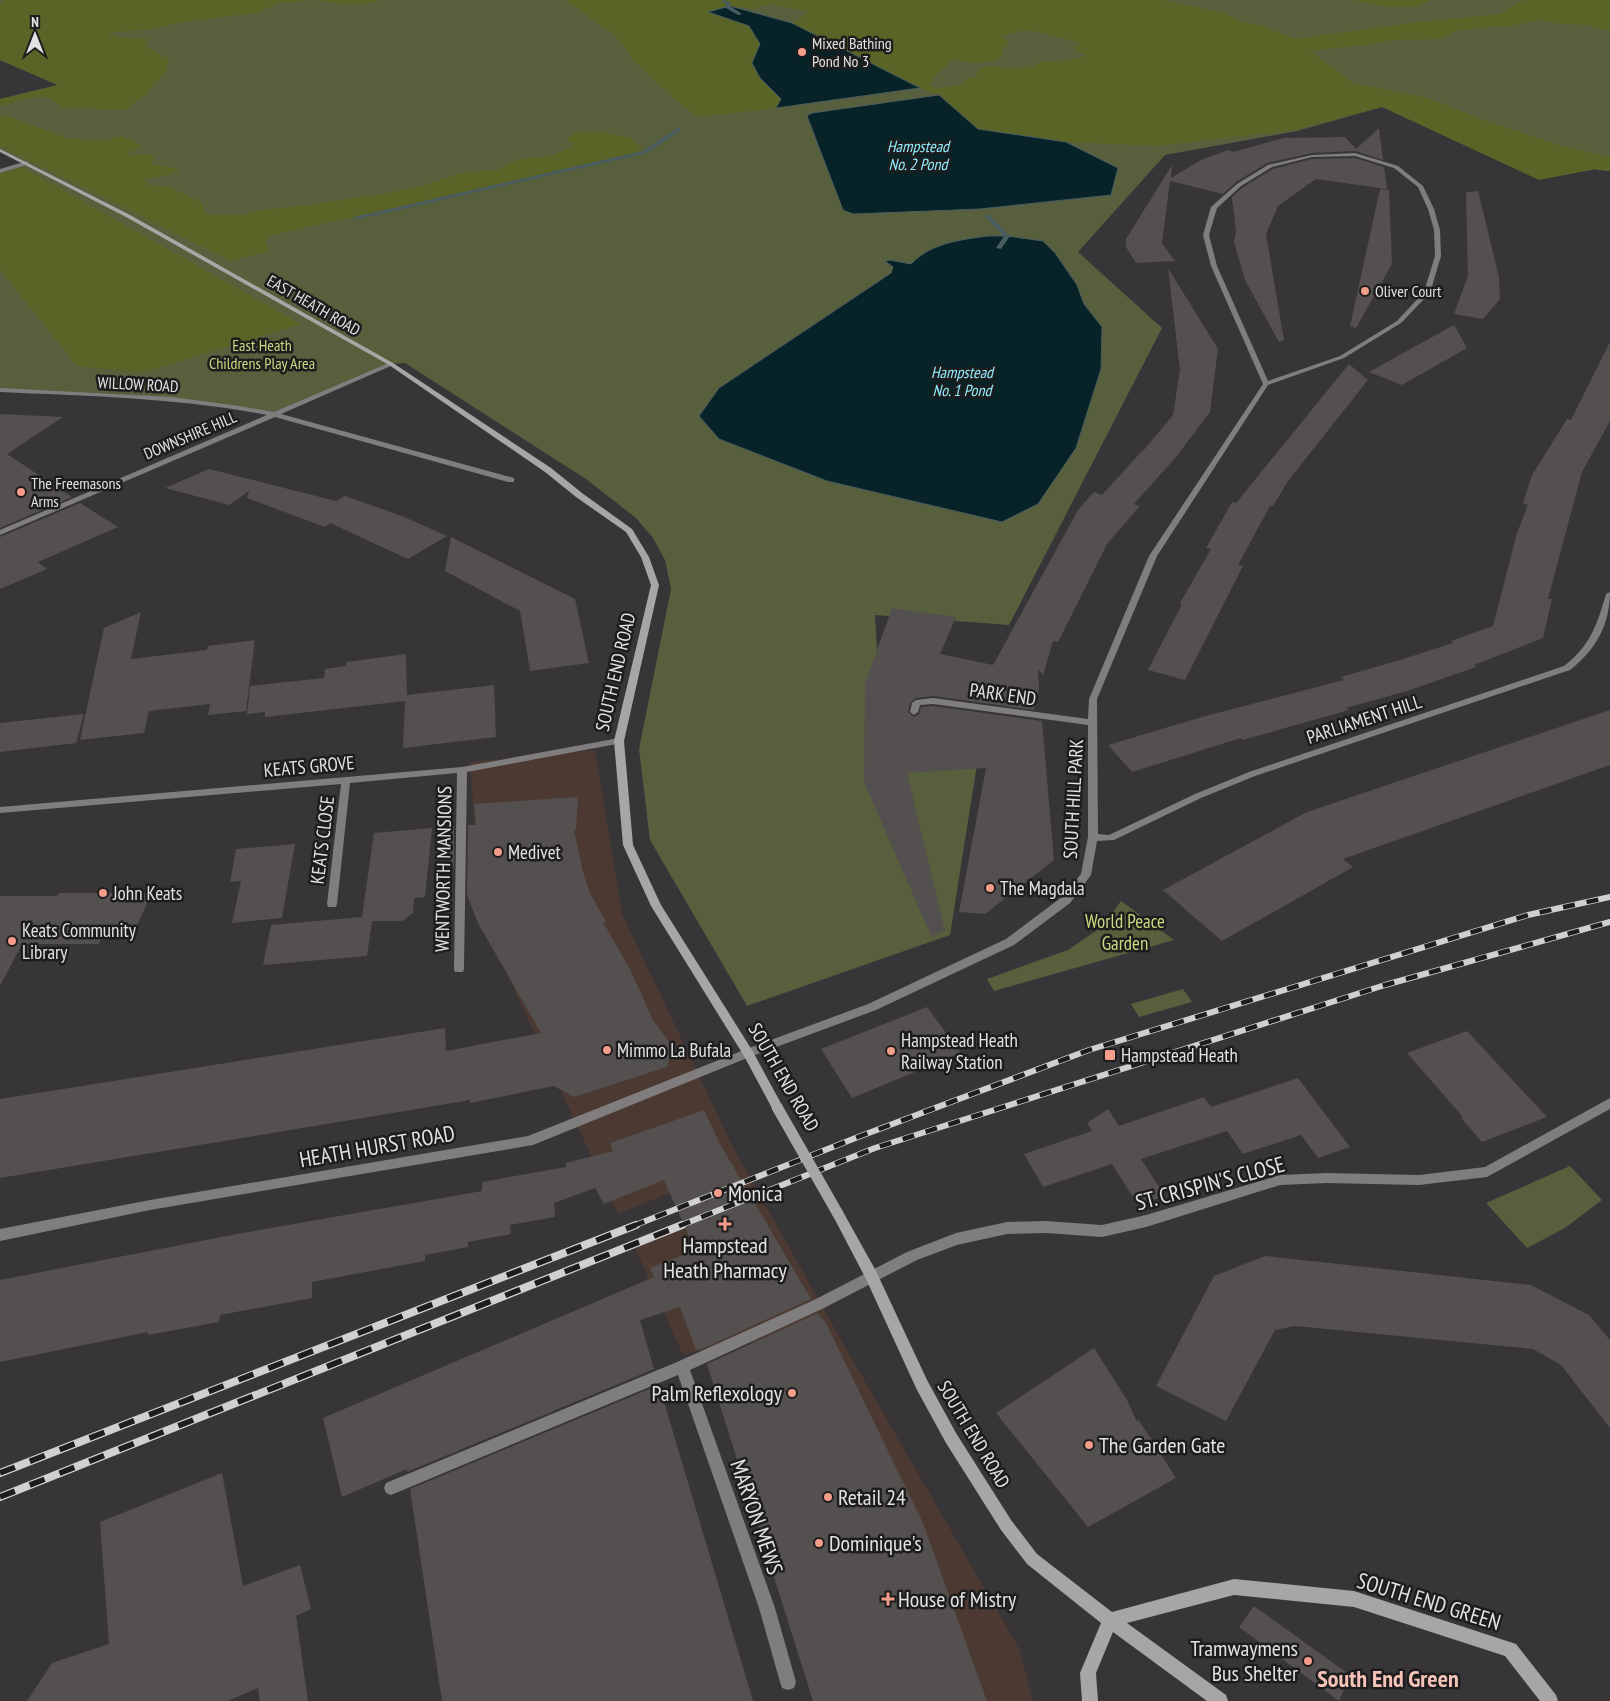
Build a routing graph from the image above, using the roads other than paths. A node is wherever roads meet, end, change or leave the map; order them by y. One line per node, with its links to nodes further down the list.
1 (0, 150): 2 (street, EAST HEATH ROAD)
2 (27, 163): 3 (street); 4 (street, EAST HEATH ROAD)
3 (0, 171)
4 (391, 364): 7 (street, DOWNSHIRE HILL); 9 (street, EAST HEATH ROAD)
5 (1266, 384): 5 (street); 13 (street, SOUTH HILL PARK)
6 (0, 390): 7 (street, WILLOW ROAD)
7 (273, 414): 8 (street); 10 (street, DOWNSHIRE HILL)
8 (511, 480)
9 (599, 509): 14 (street, SOUTH END ROAD)
10 (0, 532)
11 (1610, 594): 18 (street, PARLIAMENT HILL)
12 (914, 712): 13 (street, PARK END)
13 (1094, 723): 18 (street, SOUTH HILL PARK)
14 (619, 741): 15 (street, KEATS GROVE); 21 (street, SOUTH END ROAD)
15 (462, 770): 16 (street, KEATS GROVE); 20 (street, WENTWORTH MANSIONS)
16 (346, 780): 17 (street, KEATS GROVE); 19 (street, KEATS CLOSE)
17 (0, 810)
18 (1093, 837): 21 (street, SOUTH HILL PARK)
19 (332, 904)
20 (459, 969)
21 (748, 1053): 23 (street, HEATH HURST ROAD); 24 (street, SOUTH END ROAD, bridge)
22 (1610, 1103): 24 (street, ST. CRISPIN'S CLOSE)
23 (0, 1235)
24 (871, 1276): 25 (street); 27 (street, SOUTH END ROAD)
25 (682, 1367): 26 (street); 28 (street, MARYON MEWS)
26 (391, 1488)
27 (1110, 1620): 29 (street); 30 (street); 31 (street, SOUTH END GREEN)
28 (788, 1682)
29 (1090, 1701)
30 (1220, 1701)
31 (1550, 1701)

